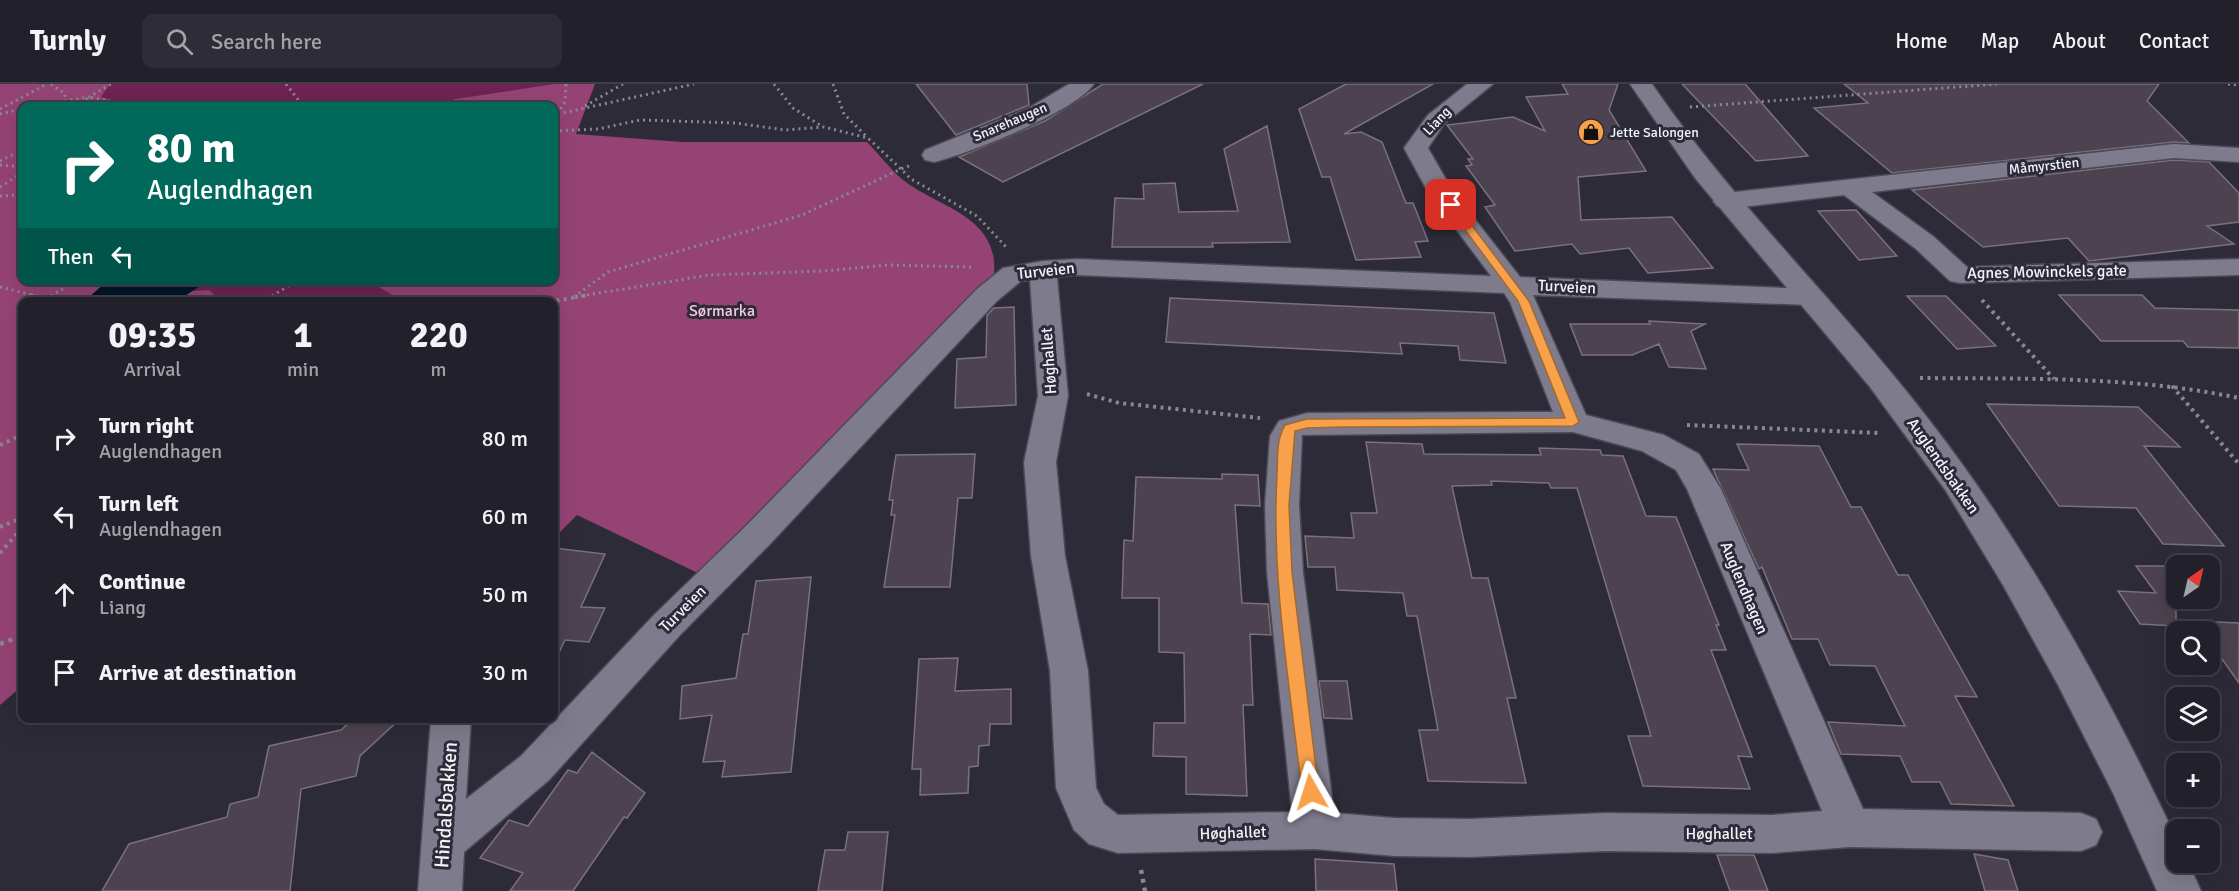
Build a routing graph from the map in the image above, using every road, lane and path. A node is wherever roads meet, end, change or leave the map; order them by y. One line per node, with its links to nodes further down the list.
1 (49, 84): 16 (path); 22 (path)
2 (111, 84): 14 (path)
3 (286, 84): 20 (path)
4 (566, 84): 25 (path)
5 (623, 84): 21 (path)
6 (694, 84): 21 (path)
7 (774, 84): 26 (path)
8 (832, 84): 28 (path)
9 (1083, 84): 30 (street, Snarehaugen)
10 (1482, 84): 46 (street, Liang)
11 (1997, 84): 15 (path)
12 (2228, 84): 13 (path)
13 (2239, 85)
14 (89, 97): 16 (path); 18 (path); 19 (path)
15 (1649, 97): 40 (street, Auglendsbakken)
16 (64, 101): 17 (path)
17 (58, 102)
18 (82, 102)
19 (120, 102)
20 (300, 102)
21 (582, 108): 25 (path)
22 (0, 109)
23 (18, 110): 24 (path)
24 (0, 114)
25 (558, 114)
26 (824, 127): 27 (path); 28 (path)
27 (558, 131)
28 (868, 138): 34 (path)
29 (18, 152): 32 (path)
30 (934, 155): 34 (path)
31 (2239, 155): 37 (street, Måmyrstien)
32 (0, 163): 33 (path)
33 (18, 165)
34 (901, 169): 42 (path); 52 (path)
35 (18, 175): 36 (path)
36 (0, 187)
37 (1849, 188): 40 (street, Måmyrstien); 43 (street, Agnes Mowinckels gate)
38 (18, 195): 39 (path)
39 (0, 196)
40 (1726, 201): 51 (street, Auglendsbakken)
41 (2239, 267): 43 (street, Agnes Mowinckels gate)
42 (1034, 270): 46 (street, Turveien); 52 (path); 54 (street, Høghallet); 76 (street, Turveien)
43 (1960, 274): 56 (path)
44 (69, 285): 49 (path)
45 (290, 285): 50 (path)
46 (1514, 285): 51 (street, Turveien); 59 (street)
47 (0, 287): 48 (path)
48 (43, 297)
49 (49, 297)
50 (271, 297)
51 (1810, 297): 55 (street, Auglendsbakken)
52 (572, 298): 53 (path)
53 (558, 300)
54 (1049, 359): 60 (path); 74 (street, Høghallet)
55 (1878, 377): 56 (path); 78 (street, Auglendsbakken)
56 (2054, 380): 57 (path)
57 (2172, 386): 58 (path); 65 (path)
58 (2239, 398)
59 (1573, 422): 60 (street, Auglendhagen); 63 (street, Auglendhagen)
60 (1307, 423): 74 (street)
61 (1887, 433): 63 (path)
62 (18, 437): 64 (path)
63 (1640, 438): 73 (street, Auglendhagen)
64 (0, 445)
65 (2239, 464)
66 (18, 520): 67 (path)
67 (0, 527)
68 (18, 533): 69 (path)
69 (0, 553)
70 (18, 637): 71 (path)
71 (0, 644)
72 (451, 723): 76 (street, Hindalsbakken)
73 (1850, 828): 74 (street, Høghallet); 75 (street, Høghallet)
74 (1315, 830)
75 (2081, 832)
76 (445, 842): 77 (street, Hindalsbakken)
77 (440, 891)
78 (2180, 891)

